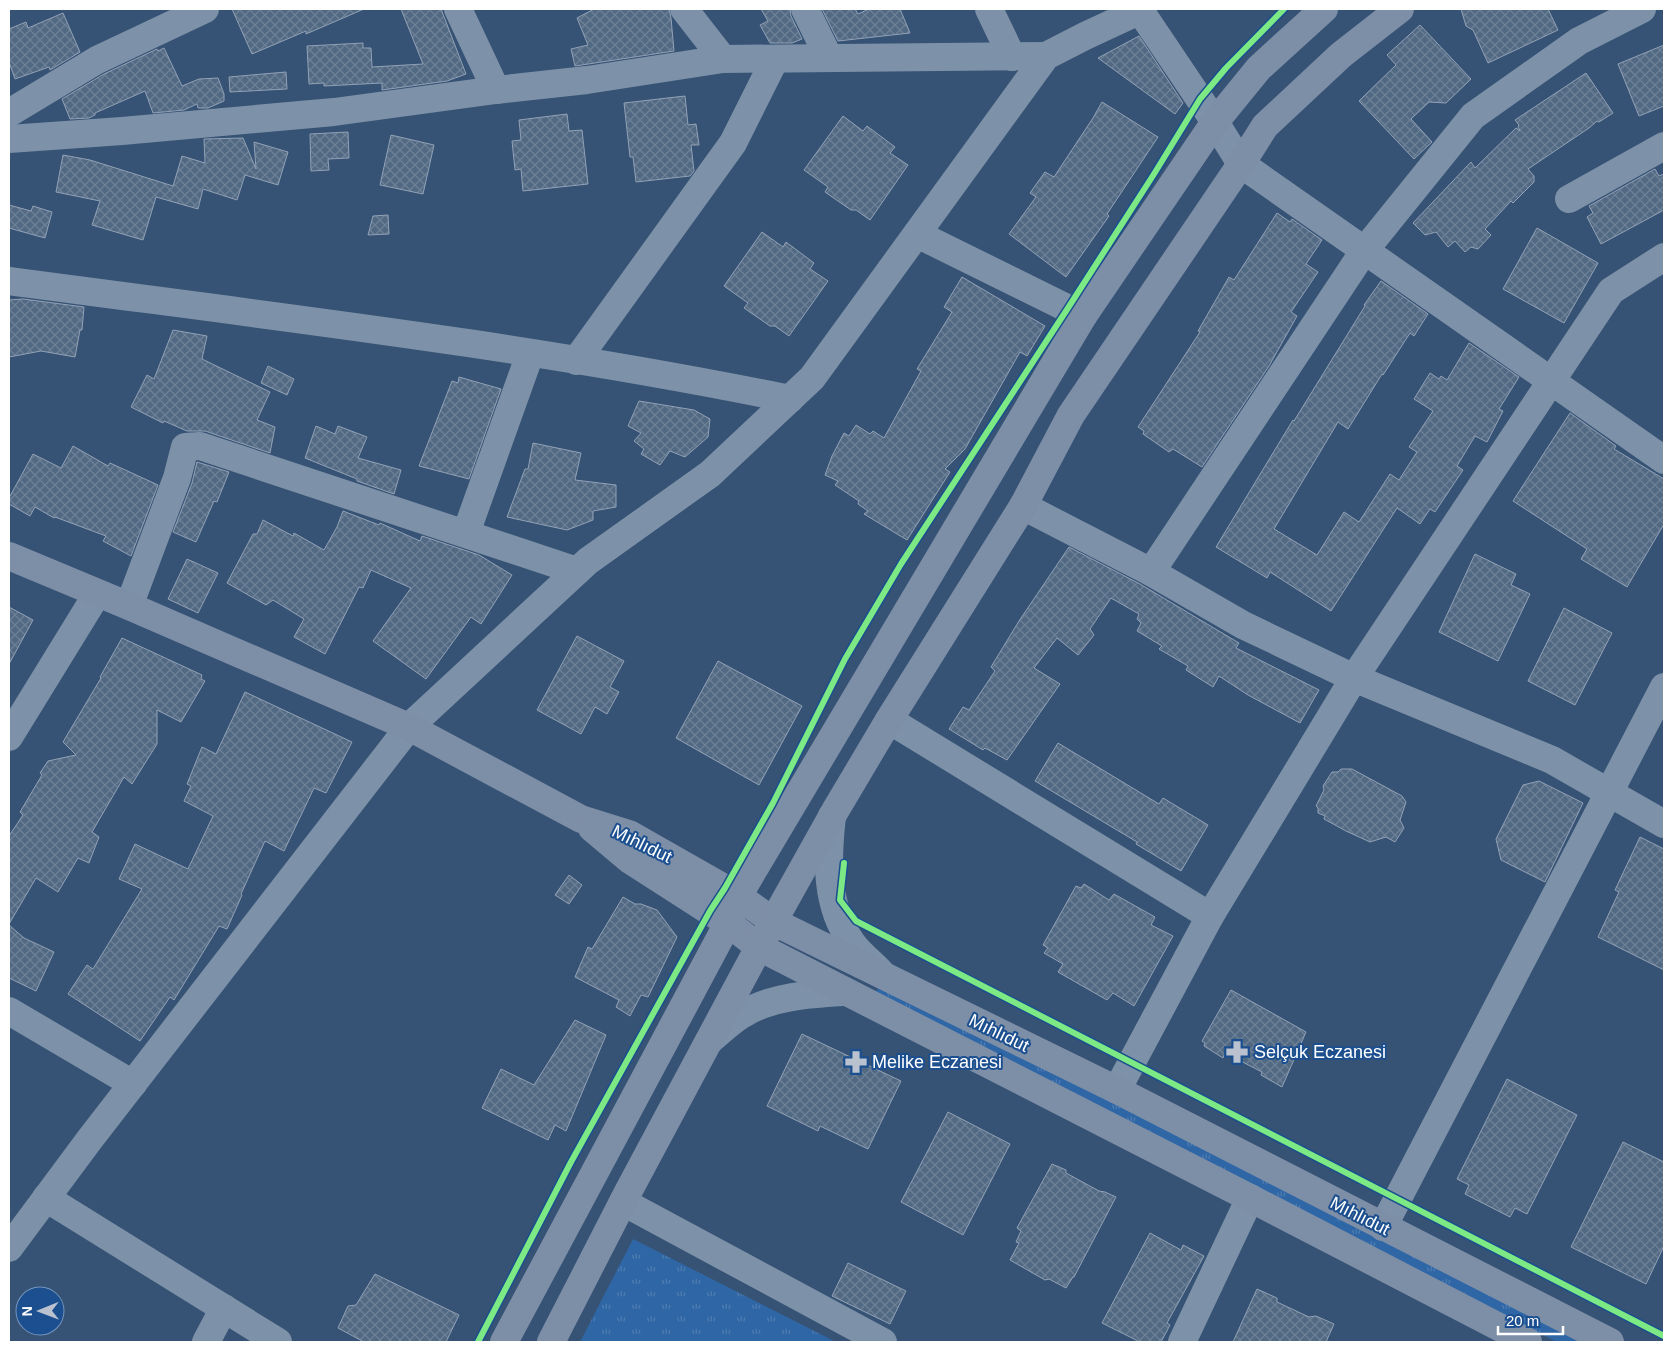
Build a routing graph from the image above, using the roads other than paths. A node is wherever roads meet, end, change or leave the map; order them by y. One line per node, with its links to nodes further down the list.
1 (205, 9): 10 (street)
2 (458, 9): 16 (street)
3 (684, 9): 14 (street)
4 (805, 9): 13 (street)
5 (989, 9): 12 (street)
6 (1141, 9): 11 (street); 18 (street)
7 (1324, 9): 18 (main road)
8 (1400, 9): 21 (main road)
9 (1642, 9): 24 (street)
10 (162, 18): 17 (street)
11 (1046, 56): 12 (street); 23 (street)
12 (1012, 57): 13 (street)
13 (828, 58): 15 (street)
14 (723, 59): 15 (street); 16 (street)
15 (775, 59): 29 (street)
16 (496, 90): 19 (street)
17 (9, 114)
18 (1215, 122): 21 (street); 27 (main road)
19 (12, 145)
20 (1664, 146): 22 (street)
21 (1241, 164): 24 (street); 33 (main road)
22 (1569, 199)
23 (917, 234): 27 (street); 31 (street)
24 (1364, 251): 30 (street); 37 (street)
25 (1664, 257): 30 (street)
26 (9, 281): 28 (street)
27 (1083, 316): 49 (main road)
28 (530, 354): 29 (street); 34 (street)
29 (576, 361): 31 (street)
30 (1551, 380): 32 (street); 40 (street)
31 (790, 399): 36 (street)
32 (1664, 460)
33 (1023, 506): 37 (street); 42 (main road)
34 (466, 533): 36 (street); 39 (street)
35 (9, 556): 38 (main road)
36 (577, 571): 43 (street)
37 (1151, 572): 40 (street)
38 (97, 594): 39 (main road); 44 (street)
39 (129, 606): 43 (main road)
40 (1354, 678): 45 (street); 50 (street)
41 (1664, 687): 45 (street)
42 (889, 720): 46 (main road); 50 (street)
43 (408, 727): 47 (main road); 58 (street)
44 (9, 737)
45 (1609, 791): 48 (street); 63 (street)
46 (832, 816): 52 (main road); 54 (street)
47 (581, 819): 49 (main road, Mıhlıdut); 51 (main road, Mıhlıdut)
48 (1664, 824)
49 (738, 896): 51 (main road); 52 (main road, Mıhlıdut)
50 (1210, 916): 59 (street)
51 (728, 922): 53 (main road, Mıhlıdut); 68 (main road)
52 (774, 922): 53 (main road); 54 (main road, Mıhlıdut)
53 (759, 947): 55 (main road, Mıhlıdut); 57 (main road)
54 (885, 976): 59 (main road, Mıhlıdut)
55 (845, 992): 57 (street); 61 (main road, Mıhlıdut)
56 (9, 1011): 58 (street)
57 (709, 1041): 62 (main road)
58 (133, 1084): 60 (street)
59 (1117, 1090): 63 (main road, Mıhlıdut)
60 (46, 1198): 64 (street); 65 (street)
61 (1250, 1198): 71 (street); 72 (main road, Mıhlıdut)
62 (623, 1202): 69 (main road); 70 (street)
63 (1383, 1228): 73 (main road, Mıhlıdut)
64 (9, 1248)
65 (224, 1308): 66 (street); 67 (street)
66 (206, 1342)
67 (278, 1342)
68 (504, 1342)
69 (551, 1342)
70 (883, 1342)
71 (1182, 1342)
72 (1528, 1342)
73 (1610, 1342)

